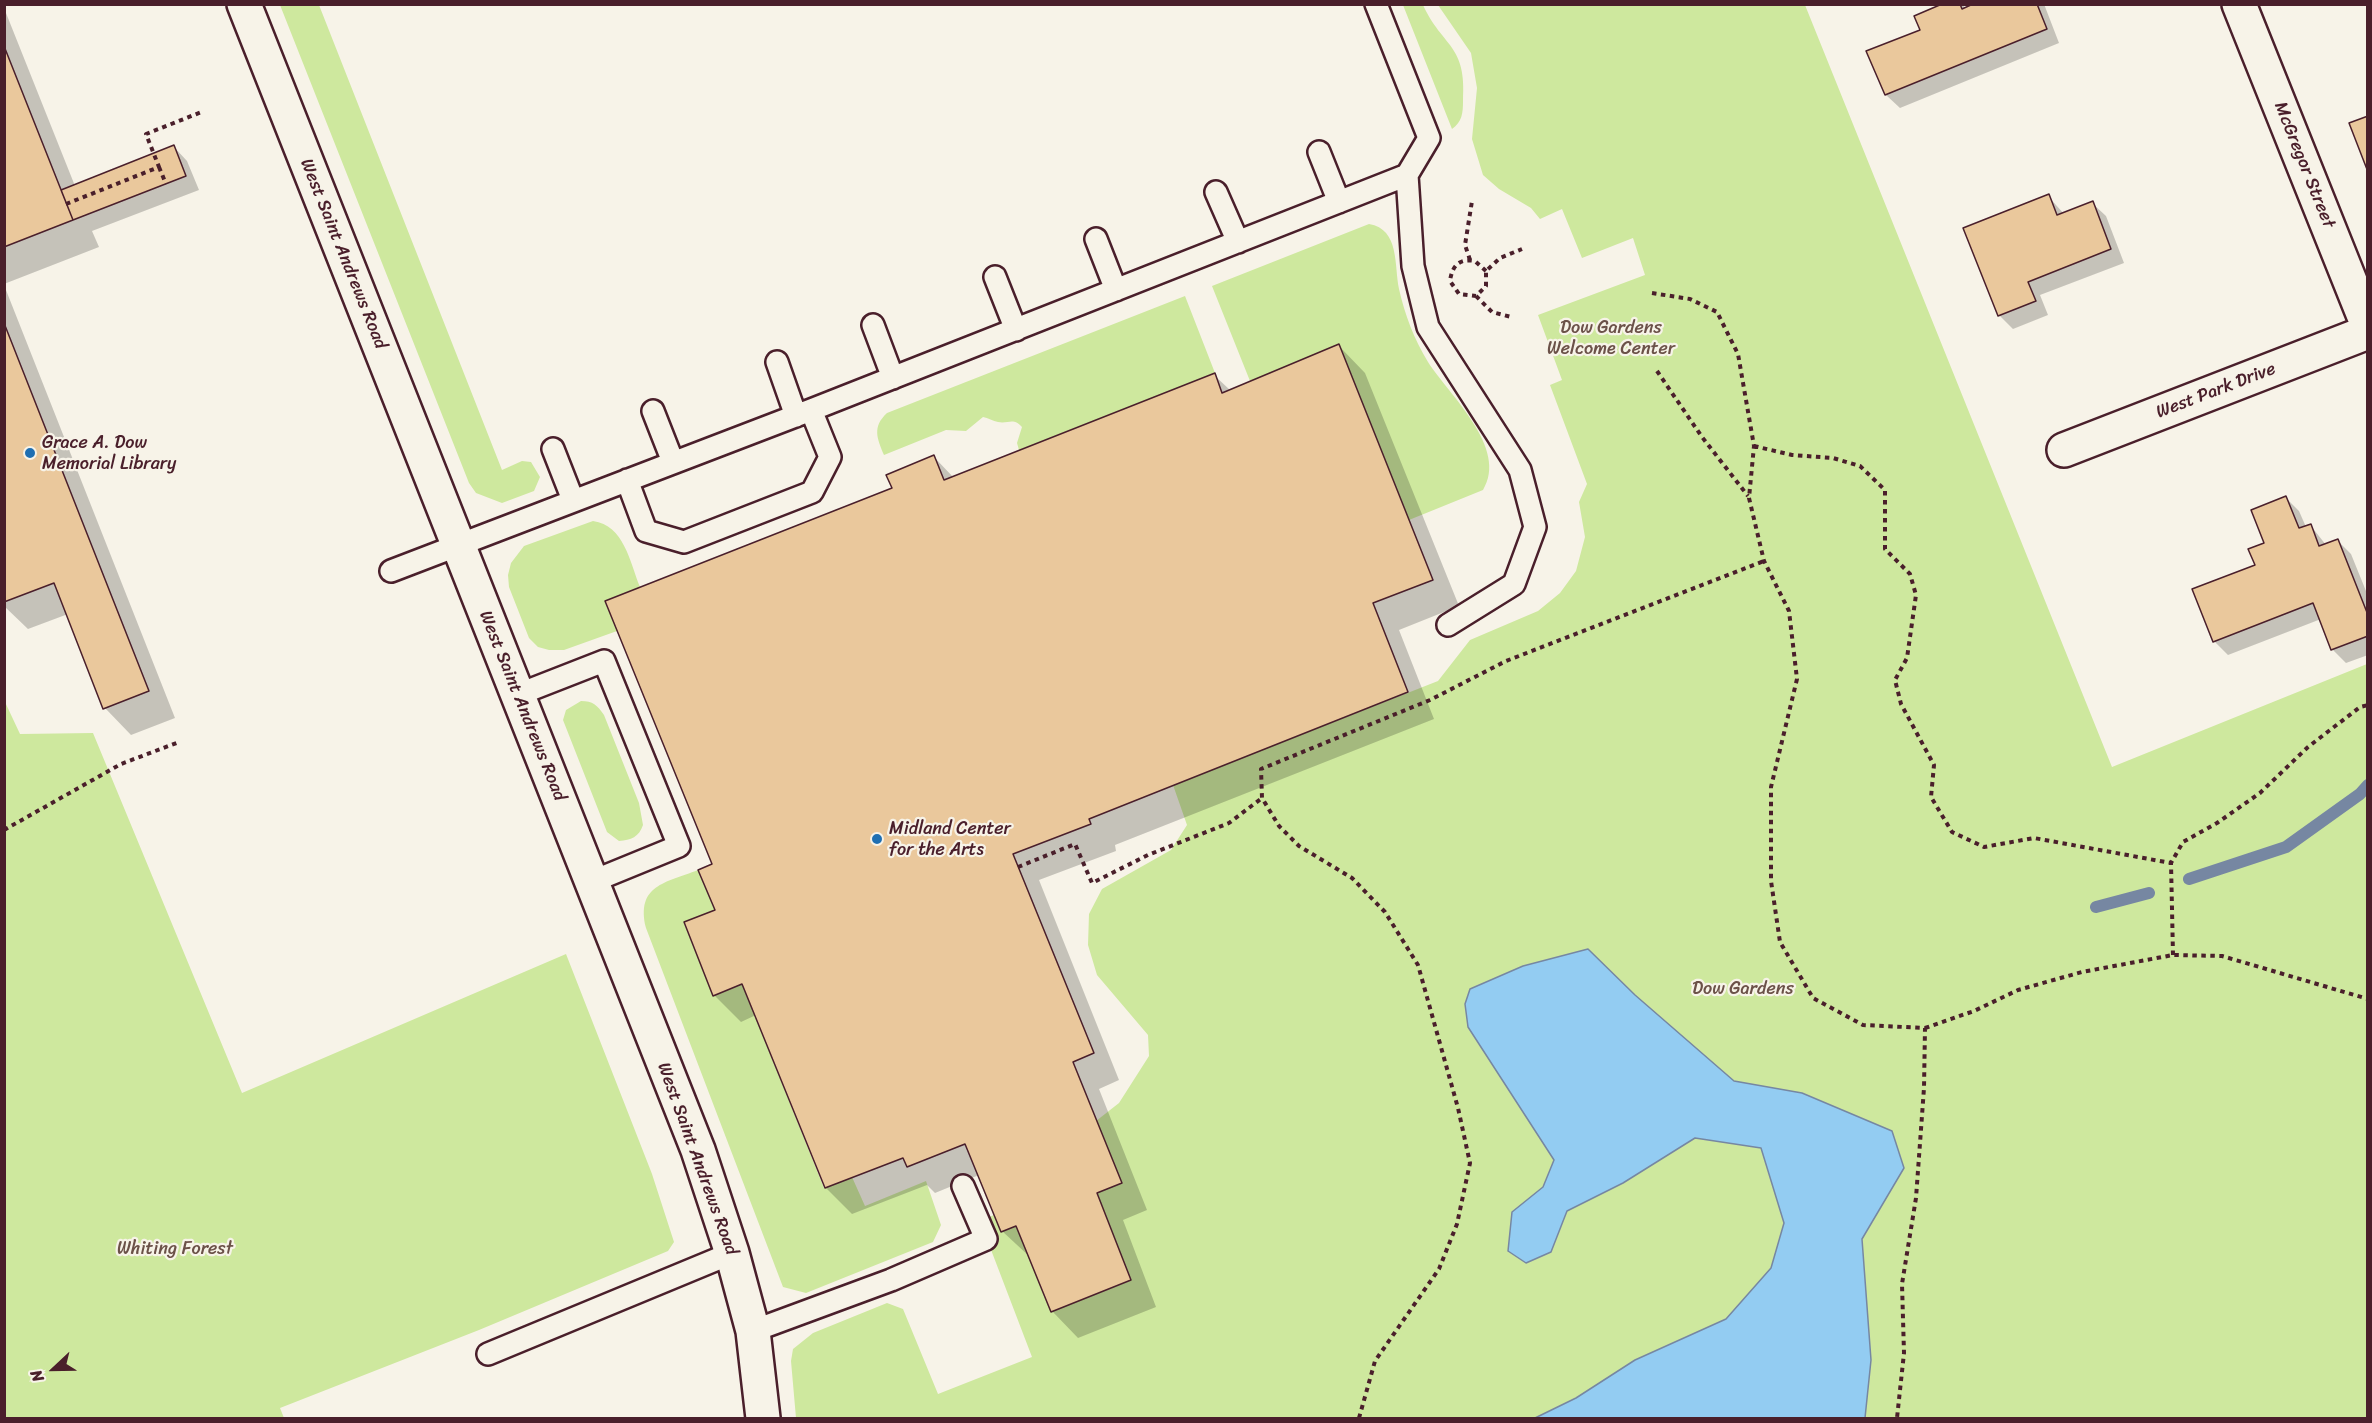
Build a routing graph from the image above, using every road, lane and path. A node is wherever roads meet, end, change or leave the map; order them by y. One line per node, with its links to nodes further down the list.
1 (244, 4): 39 (street, West Saint Andrews Road)
2 (1376, 4): 7 (lane)
3 (2239, 4): 24 (street, McGregor Street)
4 (204, 111): 6 (path)
5 (1319, 152): 11 (lane)
6 (159, 167): 8 (path); 12 (path)
7 (1407, 175): 11 (lane); 42 (lane)
8 (166, 184)
9 (1216, 192): 14 (lane)
10 (1472, 201): 16 (path)
11 (1339, 202): 14 (lane)
12 (66, 204)
13 (1095, 238): 19 (lane)
14 (1238, 242): 19 (lane)
15 (1522, 249): 17 (path)
16 (1470, 260): 17 (path); 21 (path)
17 (1486, 272): 21 (path)
18 (995, 277): 25 (lane)
19 (1116, 290): 25 (lane)
20 (1653, 293): 32 (path)
21 (1476, 296): 22 (path)
22 (1511, 317)
23 (873, 325): 29 (lane)
24 (2367, 326)
25 (1016, 330): 29 (lane)
26 (2367, 332): 34 (street, West Park Drive)
27 (777, 362): 31 (lane)
28 (1657, 371): 37 (path)
29 (893, 378): 31 (lane)
30 (653, 411): 35 (lane)
31 (804, 413): 35 (lane); 36 (lane)
32 (1754, 446): 37 (path); 48 (path)
33 (553, 449): 38 (lane)
34 (2064, 450)
35 (673, 462): 36 (lane)
36 (627, 480): 38 (lane)
37 (1749, 498): 40 (path)
38 (573, 500): 39 (lane)
39 (458, 544): 41 (lane); 43 (street, West Saint Andrews Road)
40 (1764, 561): 46 (path); 53 (path)
41 (391, 571)
42 (1448, 625)
43 (517, 695): 50 (street, West Saint Andrews Road); 50 (lane)
44 (2367, 705): 48 (path)
45 (179, 742): 47 (path)
46 (1262, 798): 49 (path); 59 (path)
47 (4, 830)
48 (2171, 863): 51 (path)
49 (1018, 867)
50 (591, 882): 55 (street, West Saint Andrews Road)
51 (2173, 955): 52 (path); 53 (path)
52 (2367, 999)
53 (1925, 1028): 60 (path)
54 (963, 1186): 56 (lane)
55 (732, 1253): 56 (street, West Saint Andrews Road); 57 (lane)
56 (753, 1331): 58 (street, West Saint Andrews Road)
57 (488, 1354)
58 (763, 1419)
59 (1359, 1419)
60 (1897, 1419)

